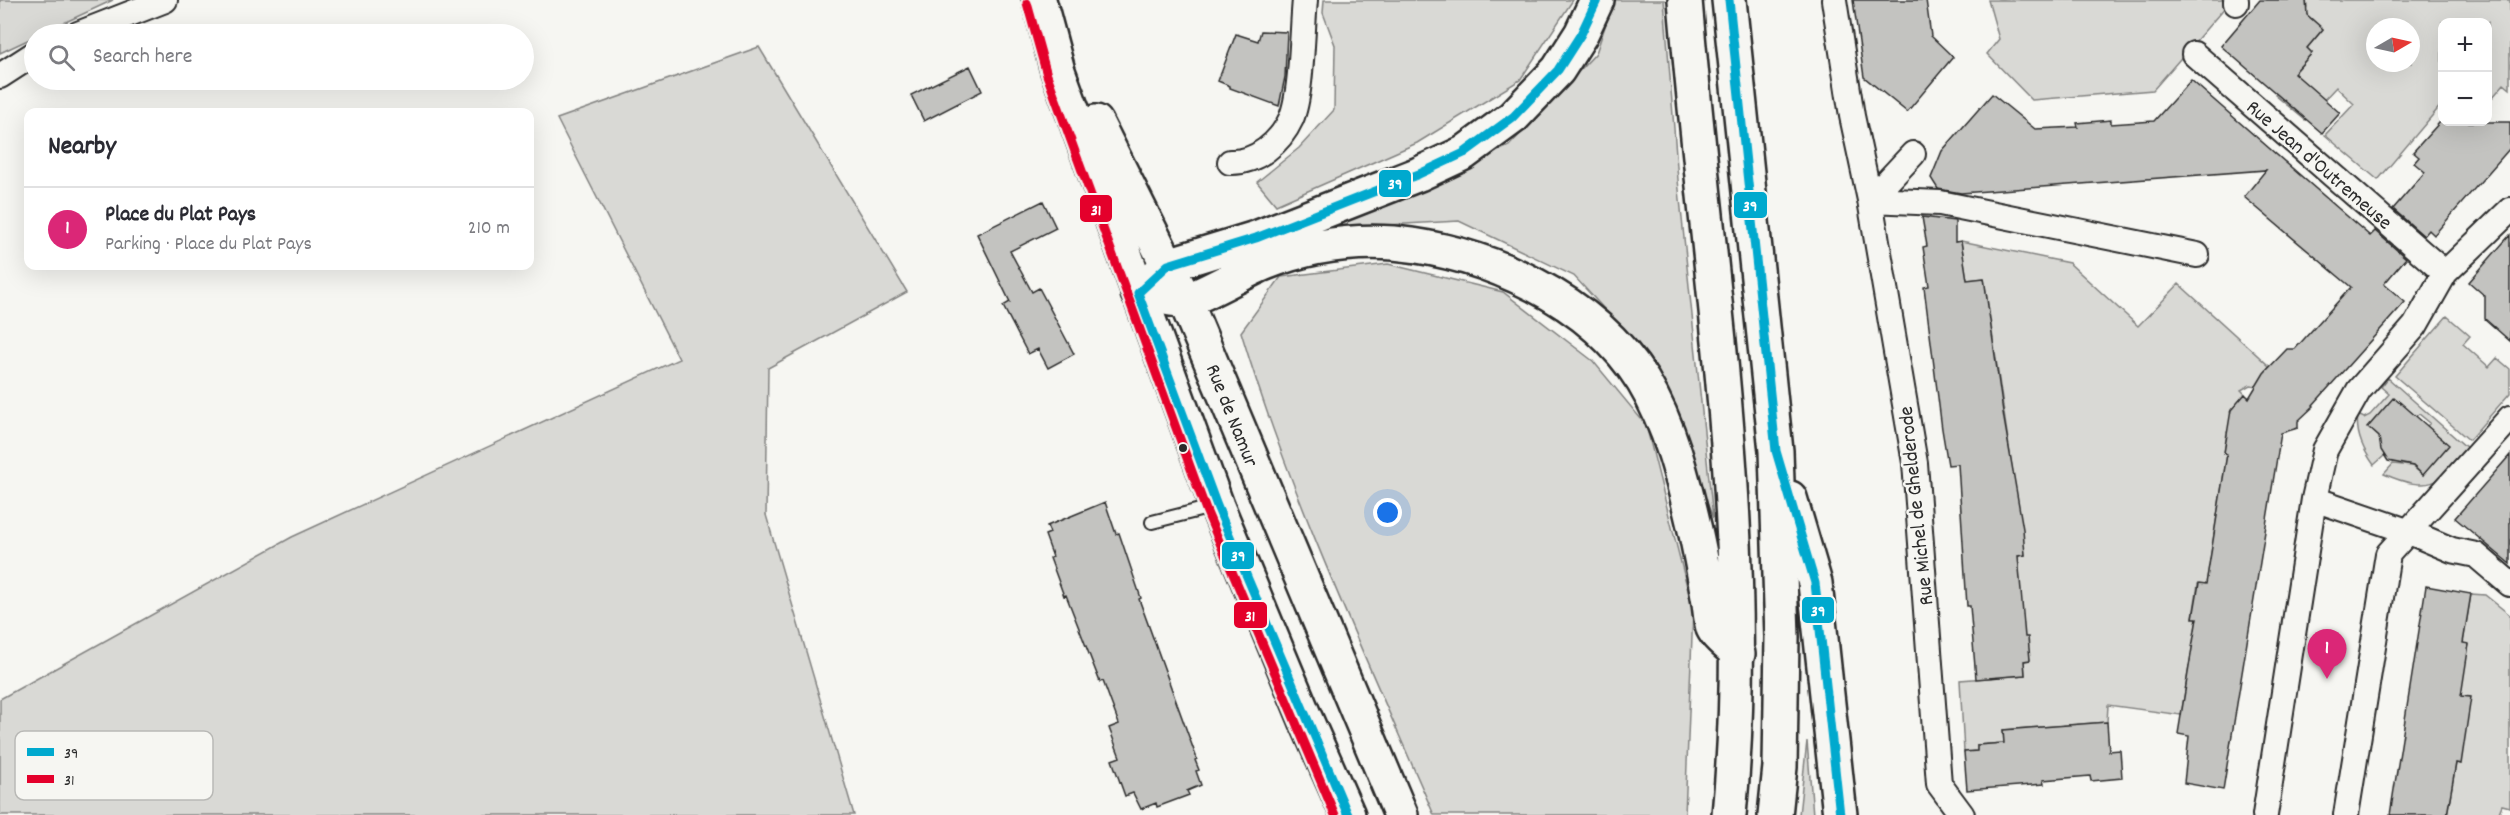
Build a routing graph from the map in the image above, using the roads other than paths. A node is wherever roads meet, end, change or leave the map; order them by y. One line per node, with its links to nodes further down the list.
1 (165, 0): 8 (street)
2 (1305, 0): 13 (street)
3 (1597, 0): 17 (main road)
4 (1685, 0): 28 (main road)
5 (1729, 0): 22 (main road)
6 (1834, 0): 14 (street, Rue Michel de Ghelderode)
7 (1043, 12): 17 (main road, Rue de Namur); 19 (main road, Rue de Namur)
8 (104, 24)
9 (2194, 54): 18 (street, Rue Jean d'Outremeuse)
10 (24, 60): 11 (street)
11 (0, 76)
12 (1913, 154): 14 (street)
13 (1230, 162)
14 (1870, 200): 16 (street); 29 (street, Rue Michel de Ghelderode)
15 (2510, 210): 18 (street)
16 (2197, 255)
17 (1168, 265): 19 (main road); 20 (main road, Rue de Namur)
18 (2445, 273): 23 (street)
19 (1138, 293): 20 (main road); 24 (main road, Rue de Namur)
20 (1185, 300): 28 (main road); 31 (main road, Rue de Namur)
21 (2510, 418): 26 (street)
22 (1776, 451): 33 (main road); 34 (main road)
23 (2314, 499): 26 (street); 35 (street)
24 (1217, 506): 25 (lane); 30 (main road, Rue de Namur)
25 (1152, 522)
26 (2406, 531): 27 (street); 36 (street)
27 (2510, 584)
28 (1738, 654): 32 (main road)
29 (1959, 812)
30 (1348, 815)
31 (1401, 815)
32 (1729, 815)
33 (1775, 815)
34 (1840, 815)
35 (2265, 815)
36 (2346, 815)

